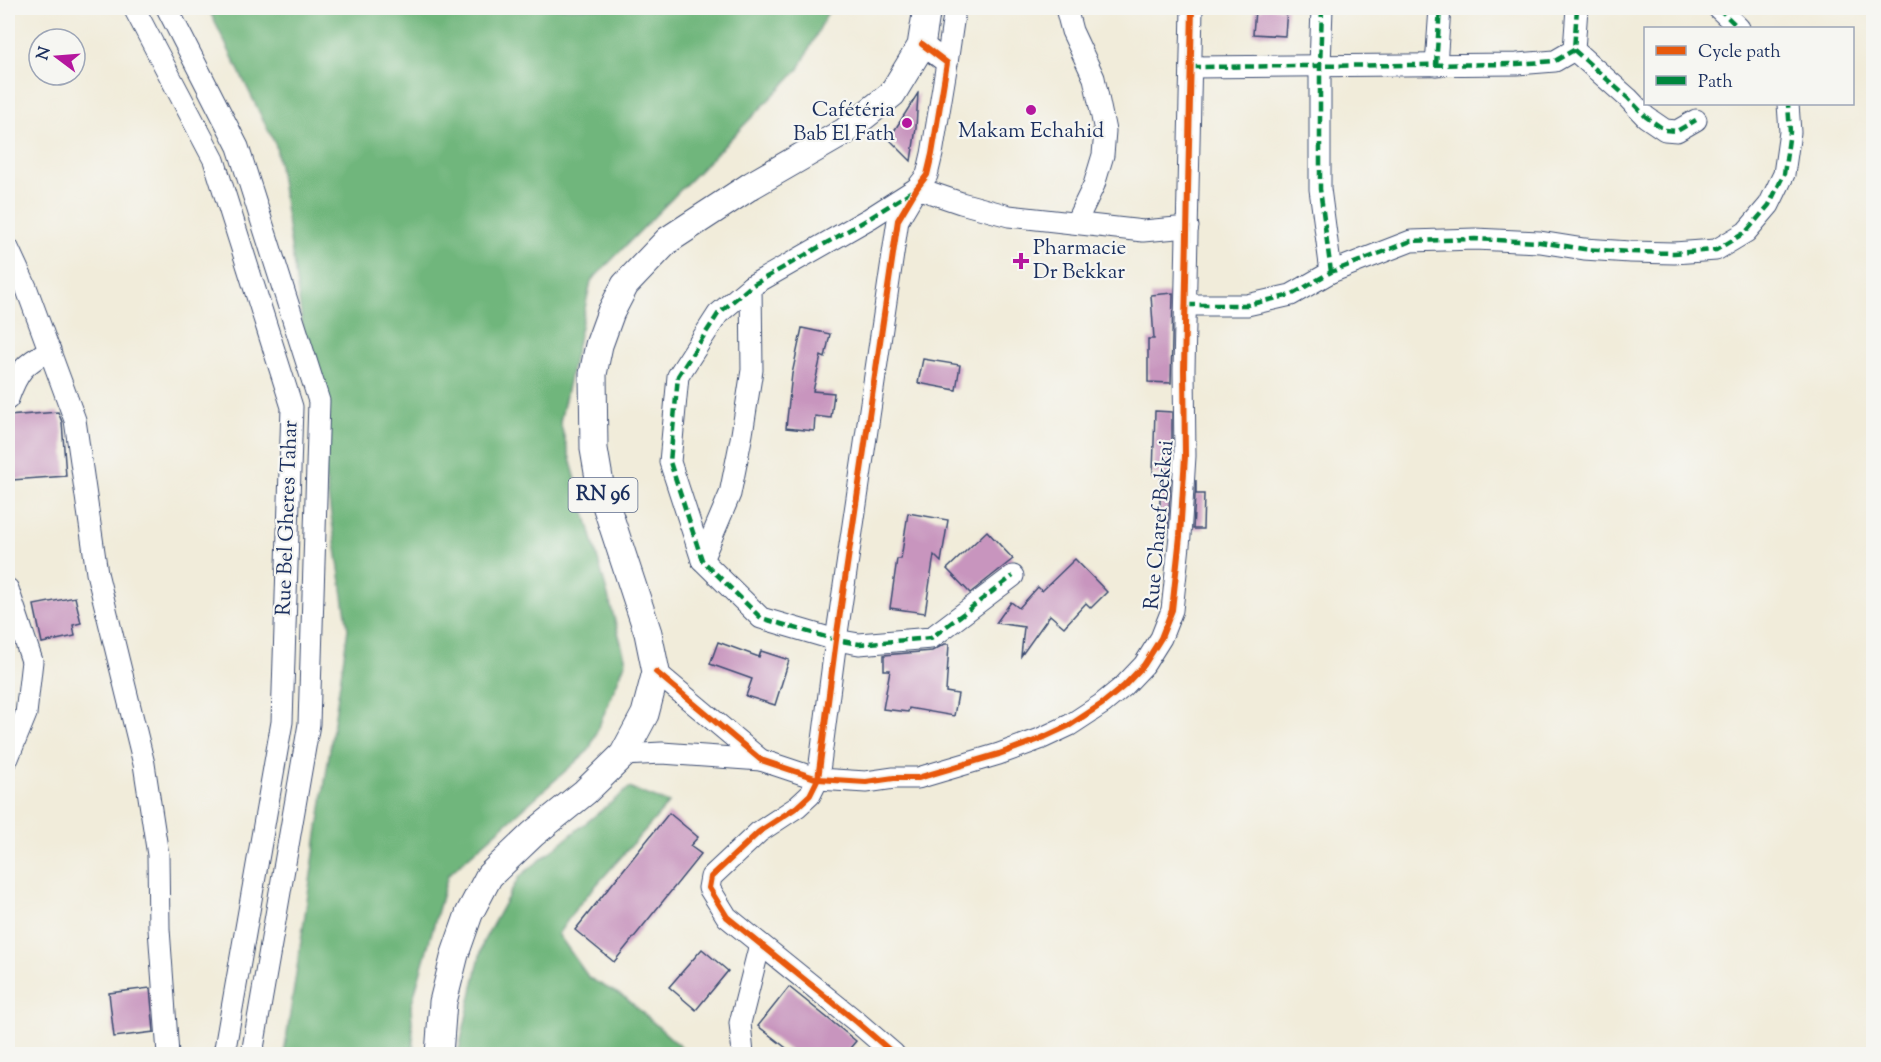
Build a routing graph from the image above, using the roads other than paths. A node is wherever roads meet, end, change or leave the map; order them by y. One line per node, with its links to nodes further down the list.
1 (134, 8): 42 (street, Rue Bel Gheres Tahar)
2 (167, 8): 43 (street, Rue Bel Gheres Tahar)
3 (927, 8): 12 (main road, RN 96)
4 (955, 8): 14 (street)
5 (1066, 8): 23 (street)
6 (1192, 8): 17 (street, Rue Charef Bekkai)
7 (1322, 8): 16 (street)
8 (1440, 8): 15 (street)
9 (1577, 8): 13 (street)
10 (1718, 8): 11 (street)
11 (1738, 27)
12 (922, 44): 14 (street); 35 (main road, RN 96)
13 (1574, 50): 15 (street); 19 (street)
14 (947, 63): 20 (street)
15 (1436, 65): 16 (street)
16 (1320, 66): 17 (street); 26 (street)
17 (1191, 68): 24 (street, Rue Charef Bekkai)
18 (1788, 105): 26 (street)
19 (1696, 120)
20 (926, 186): 21 (street); 22 (street); 23 (street)
21 (870, 218): 22 (street); 27 (street)
22 (898, 220): 34 (street)
23 (1076, 222): 24 (street)
24 (1188, 226): 28 (street, Rue Charef Bekkai)
25 (8, 248): 29 (street)
26 (1331, 272): 28 (street)
27 (751, 286): 31 (street); 31 (street)
28 (1186, 305): 39 (street, Rue Charef Bekkai)
29 (50, 350): 30 (street); 41 (street)
30 (8, 399)
31 (702, 560): 34 (street)
32 (1013, 576): 34 (street)
33 (8, 590): 38 (street)
34 (836, 640): 39 (street)
35 (656, 672): 36 (main road, RN 96); 37 (street, Rue Charef Bekkai)
36 (623, 755): 37 (street); 44 (main road, RN 96)
37 (746, 756): 39 (street, Rue Charef Bekkai)
38 (8, 758)
39 (818, 779): 40 (street)
40 (760, 944): 45 (street); 46 (street)
41 (168, 1054)
42 (224, 1054)
43 (252, 1054)
44 (439, 1054)
45 (742, 1054)
46 (894, 1054)

